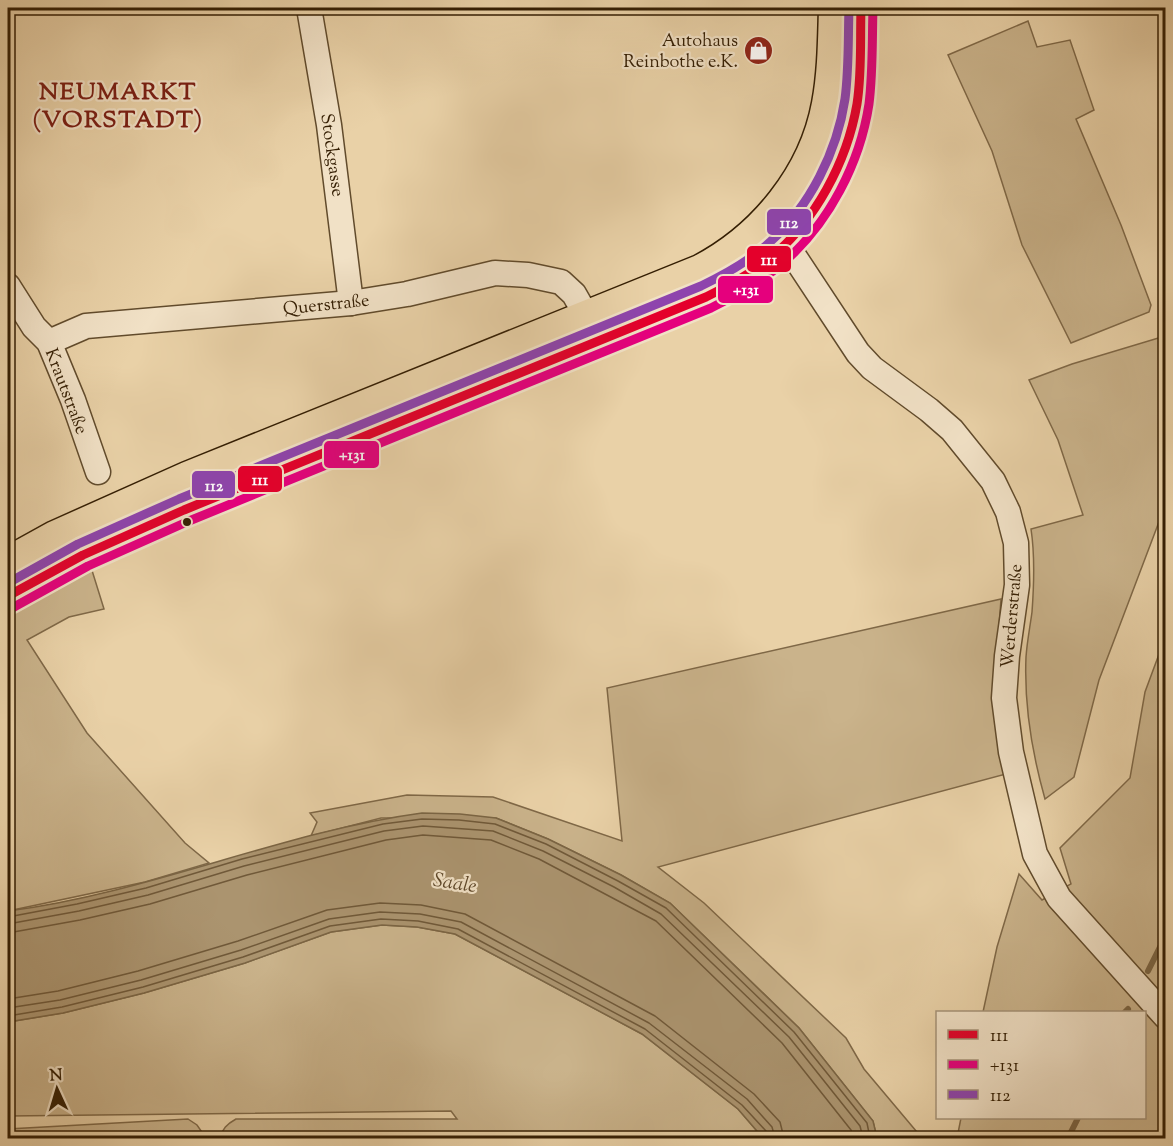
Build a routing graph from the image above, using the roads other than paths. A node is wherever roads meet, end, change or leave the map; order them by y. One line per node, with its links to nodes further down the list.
1 (309, 8): 7 (street, Stockgasse)
2 (834, 8): 4 (main road)
3 (861, 8): 5 (main road)
4 (764, 222): 5 (street, Werderstraße); 8 (main road)
5 (786, 244): 12 (main road); 13 (street, Werderstraße)
6 (8, 286): 9 (street, Krautstraße)
7 (351, 303): 8 (street, Querstraße); 9 (street, Querstraße)
8 (586, 315): 11 (main road)
9 (49, 342): 10 (street, Krautstraße)
10 (98, 472)
11 (8, 562)
12 (8, 596)
13 (1166, 1017)

